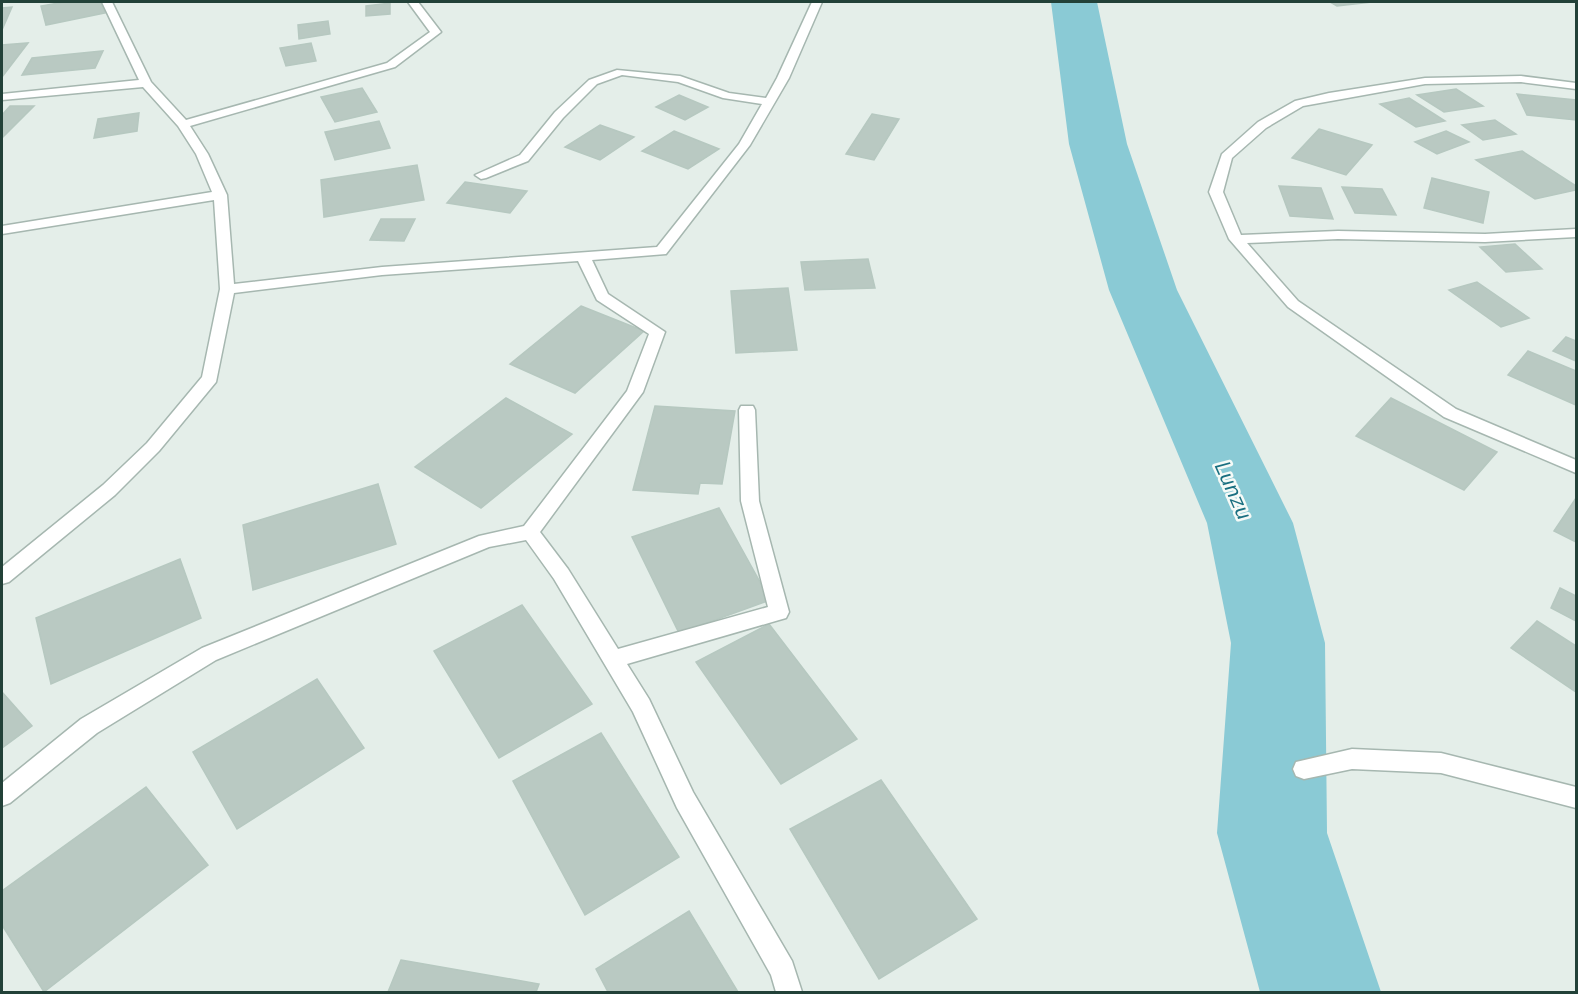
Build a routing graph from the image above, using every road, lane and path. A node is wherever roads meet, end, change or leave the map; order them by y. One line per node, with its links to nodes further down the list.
1 (107, 2): 4 (street)
2 (413, 2): 8 (street)
3 (817, 2): 7 (street)
4 (146, 83): 6 (street); 8 (street)
5 (1576, 86): 13 (street)
6 (2, 97)
7 (769, 102): 9 (street); 14 (street)
8 (183, 124): 10 (street)
9 (481, 175)
10 (220, 195): 11 (street); 15 (street)
11 (2, 230)
12 (1576, 233): 13 (street)
13 (1236, 239): 17 (street)
14 (584, 258): 15 (street); 18 (street)
15 (227, 289): 19 (street)
16 (747, 410): 20 (street)
17 (1576, 467)
18 (530, 532): 20 (street); 22 (street)
19 (2, 577)
20 (614, 659): 24 (street)
21 (1304, 770): 23 (street)
22 (2, 796)
23 (1576, 798)
24 (789, 993)

